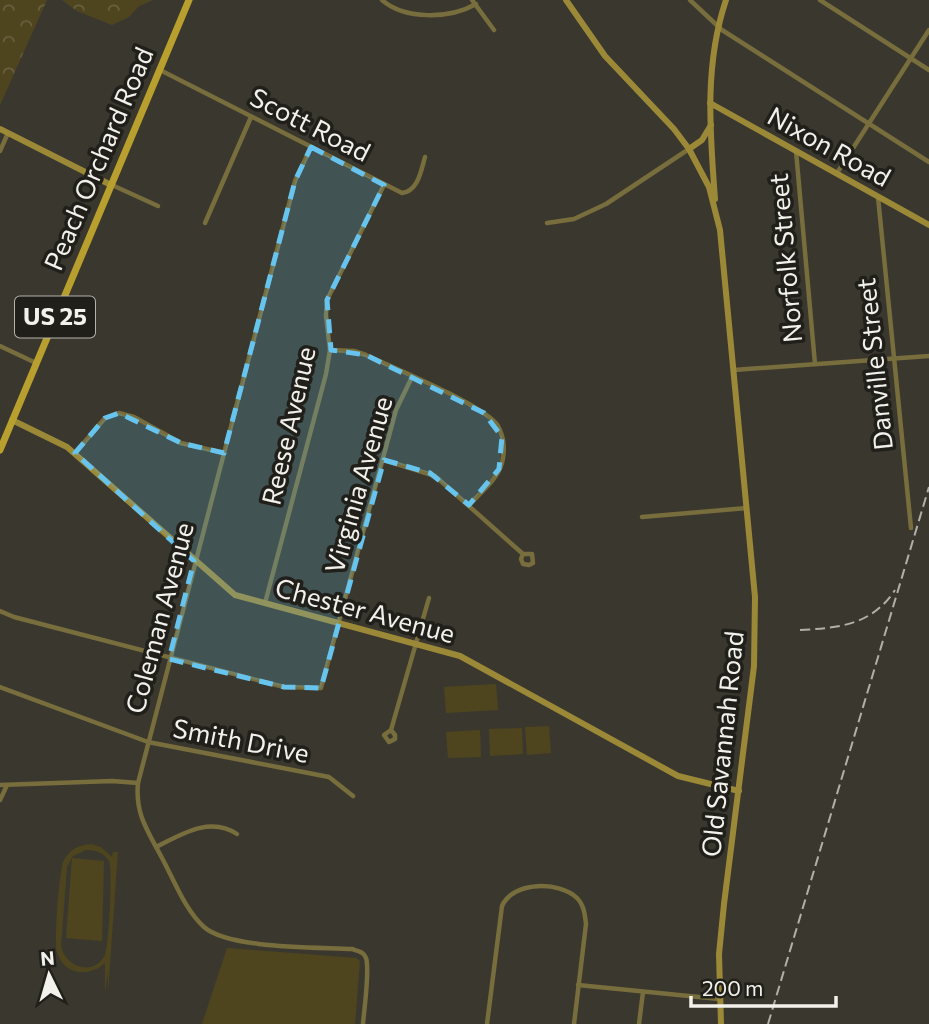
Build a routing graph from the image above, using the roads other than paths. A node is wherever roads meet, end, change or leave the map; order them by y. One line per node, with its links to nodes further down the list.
1 (189, 0): 12 (main road, Peach Orchard Road / US 25)
2 (382, 0): 7 (street)
3 (566, 0): 21 (main road)
4 (690, 0): 8 (street)
5 (726, 0): 8 (main road)
6 (820, 0): 11 (street)
7 (474, 2): 9 (street)
8 (719, 24): 14 (main road); 16 (street)
9 (494, 30)
10 (929, 30): 11 (street)
11 (910, 59): 13 (street); 16 (street)
12 (159, 69): 15 (street, Scott Road); 27 (main road, Peach Orchard Road / US 25)
13 (929, 71)
14 (710, 103): 17 (main road); 22 (main road, Nixon Road)
15 (251, 117): 20 (street, Scott Road); 32 (street)
16 (869, 124): 25 (street); 26 (street)
17 (711, 125): 21 (main road); 31 (main road)
18 (0, 129): 19 (main road)
19 (8, 133): 23 (street); 27 (main road)
20 (311, 147): 28 (street, Scott Road); 46 (street, Coleman Avenue)
21 (689, 149): 31 (main road); 33 (street)
22 (796, 150): 26 (main road, Nixon Road); 40 (street, Norfolk Street)
23 (0, 151)
24 (425, 157): 28 (street, Scott Road)
25 (929, 162)
26 (837, 173): 29 (main road, Nixon Road)
27 (111, 185): 30 (street); 39 (main road, Peach Orchard Road / US 25)
28 (384, 185): 36 (street, Reese Avenue)
29 (878, 196): 34 (main road, Nixon Road); 38 (street, Danville Street)
30 (158, 206)
31 (716, 212): 41 (main road, Old Savannah Road)
32 (205, 223)
33 (547, 223)
34 (929, 225)
35 (0, 346): 39 (street)
36 (330, 350): 42 (street); 55 (street, Reese Avenue)
37 (929, 356): 38 (street)
38 (893, 359): 40 (street); 51 (street, Danville Street)
39 (36, 363): 43 (main road, Peach Orchard Road / US 25)
40 (815, 364): 41 (street)
41 (734, 370): 49 (main road, Old Savannah Road)
42 (412, 377): 47 (street, Virginia Avenue); 48 (street)
43 (12, 420): 44 (main road, Peach Orchard Road / US 25); 45 (main road, Chester Avenue)
44 (0, 450)
45 (75, 453): 46 (street); 53 (main road, Chester Avenue)
46 (224, 453): 53 (street, Coleman Avenue)
47 (384, 460): 48 (street); 57 (street, Virginia Avenue)
48 (469, 505): 52 (street)
49 (747, 508): 50 (street); 66 (main road, Old Savannah Road)
50 (642, 517)
51 (911, 528)
52 (523, 554)
53 (194, 561): 55 (main road, Chester Avenue); 59 (street, Coleman Avenue)
54 (429, 598): 58 (street)
55 (265, 604): 57 (main road, Chester Avenue)
56 (0, 611): 59 (street, Virginia Avenue)
57 (340, 623): 58 (main road, Chester Avenue); 59 (street, Virginia Avenue)
58 (415, 643): 61 (street); 66 (main road, Chester Avenue)
59 (169, 659): 62 (street, Coleman Avenue)
60 (0, 687): 62 (street, Smith Drive)
61 (391, 730)
62 (148, 743): 63 (street, Coleman Avenue); 67 (street, Smith Drive)
63 (138, 783): 65 (street); 70 (street, Coleman Avenue)
64 (0, 785): 65 (street)
65 (7, 785): 68 (street)
66 (739, 791): 73 (main road, Old Savannah Road)
67 (352, 796)
68 (0, 800)
69 (237, 834): 70 (street)
70 (156, 847): 74 (street, Coleman Avenue)
71 (578, 985): 72 (street); 75 (street); 76 (street)
72 (643, 992): 73 (street); 77 (street)
73 (719, 999): 78 (main road, Old Savannah Road)
74 (363, 1024)
75 (487, 1024)
76 (574, 1024)
77 (639, 1024)
78 (721, 1024)

